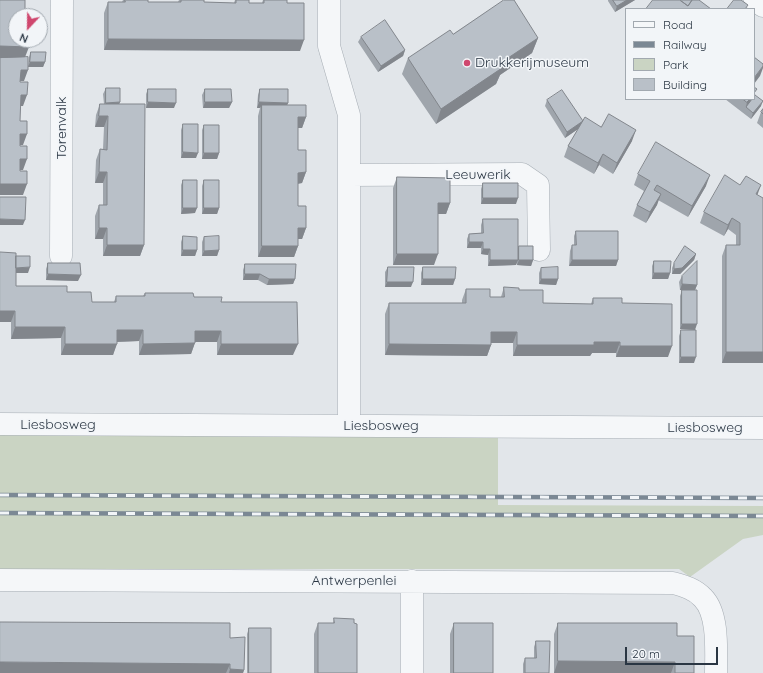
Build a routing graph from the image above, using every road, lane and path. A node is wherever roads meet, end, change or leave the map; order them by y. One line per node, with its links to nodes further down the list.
1 (62, 0): 7 (street, Torenvalk)
2 (329, 0): 5 (street)
3 (755, 0): 4 (street)
4 (763, 6)
5 (349, 175): 6 (street, Leeuwerik); 9 (street)
6 (539, 250)
7 (61, 256)
8 (0, 424): 9 (street, Liesbosweg)
9 (349, 426): 10 (street, Liesbosweg)
10 (763, 428)
11 (0, 580): 12 (street, Antwerpenlei)
12 (412, 581): 13 (street); 14 (street, Antwerpenlei)
13 (412, 673)
14 (716, 673)

